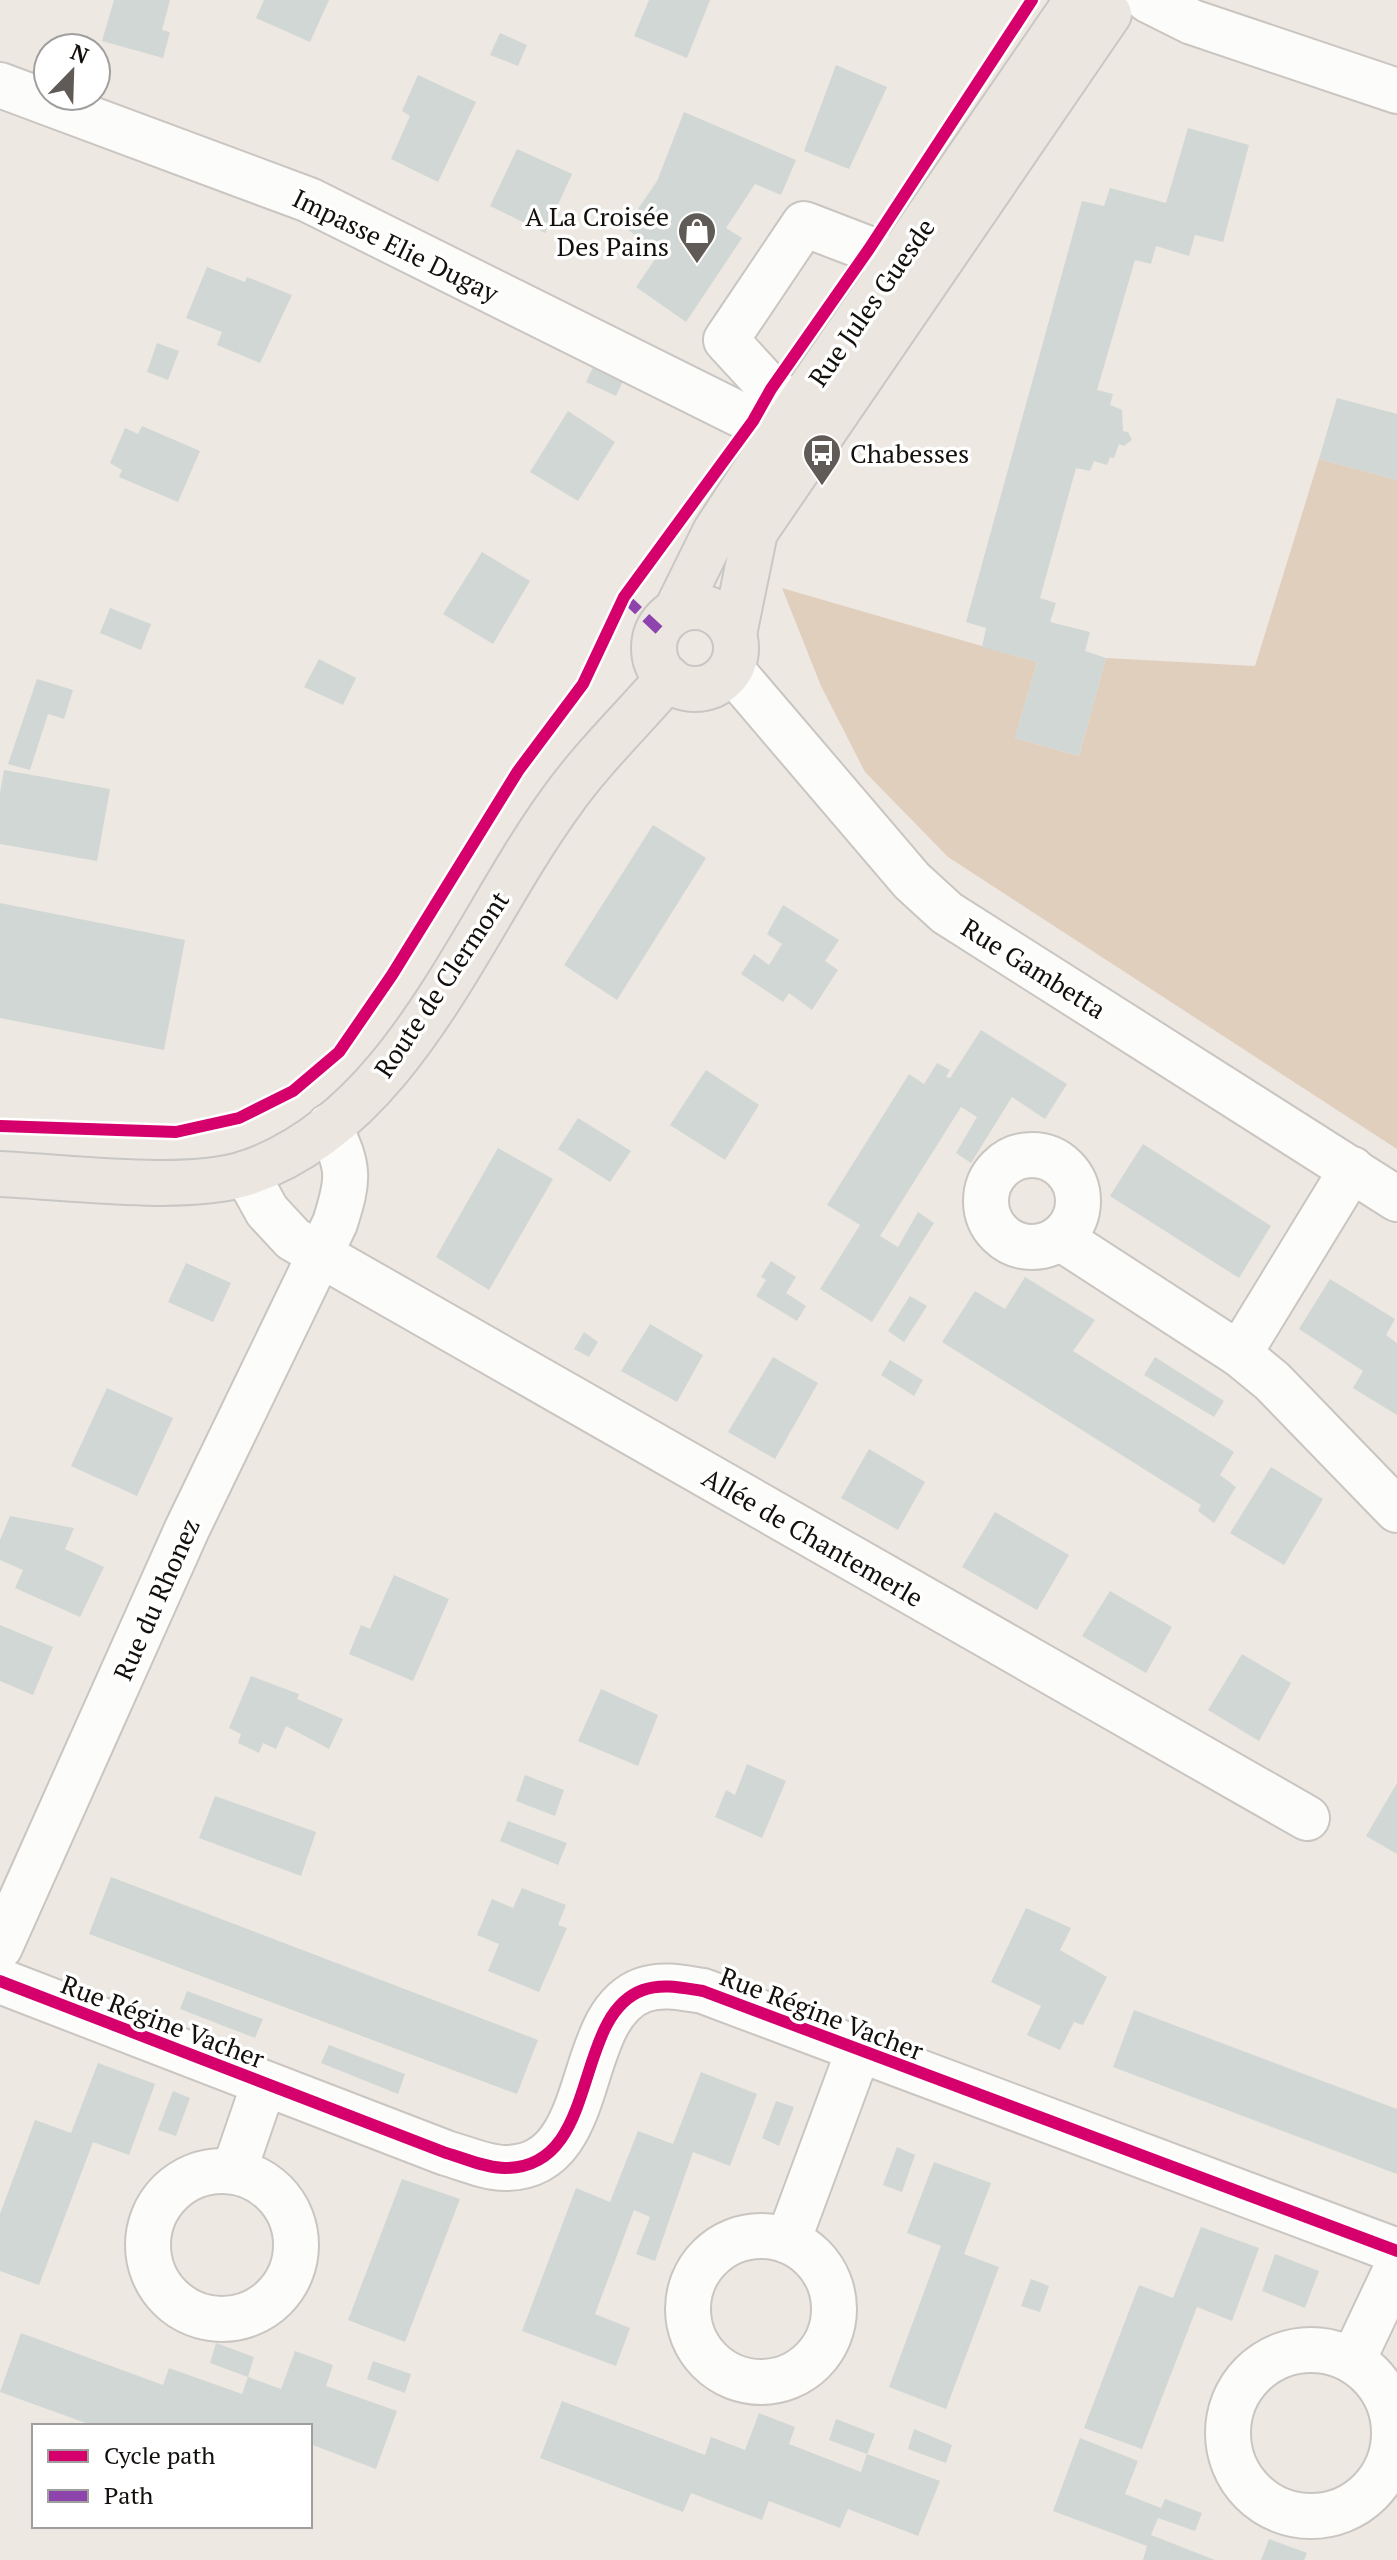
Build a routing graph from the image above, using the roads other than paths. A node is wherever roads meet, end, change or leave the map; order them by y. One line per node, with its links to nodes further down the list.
1 (1112, 3): 3 (street); 4 (main road, Rue Jules Guesde); 7 (main road, Rue Jules Guesde)
2 (0, 85): 5 (street, Impasse Elie Dugay)
3 (1397, 91)
4 (896, 266): 5 (main road, Rue Jules Guesde); 5 (street)
5 (788, 420): 6 (main road, Rue Jules Guesde)
6 (676, 611): 7 (main road); 8 (main road)
7 (732, 651): 8 (main road); 10 (street, Rue Gambetta)
8 (668, 678): 9 (main road, Route de Clermont)
9 (329, 1126): 11 (main road, Route de Clermont); 15 (street, Rue du Rhonez)
10 (1352, 1169): 13 (street, Rue Gambetta); 16 (street)
11 (246, 1173): 12 (main road, Route de Clermont); 15 (street, Allée de Chantemerle)
12 (0, 1174)
13 (1397, 1199)
14 (1060, 1238): 16 (street)
15 (320, 1255): 18 (street, Allée de Chantemerle); 19 (street, Rue du Rhonez)
16 (1239, 1354): 17 (street)
17 (1397, 1510)
18 (1307, 1818)
19 (0, 1947)
20 (0, 1981): 22 (street, Rue Régine Vacher)
21 (858, 2052): 22 (street, Rue Régine Vacher); 24 (street, Rue Régine Vacher); 25 (street, Rue Régine Vacher)
22 (264, 2084): 23 (street, Rue Régine Vacher)
23 (234, 2171)
24 (788, 2241)
25 (1397, 2251)
26 (1397, 2267): 27 (street)
27 (1353, 2360)

